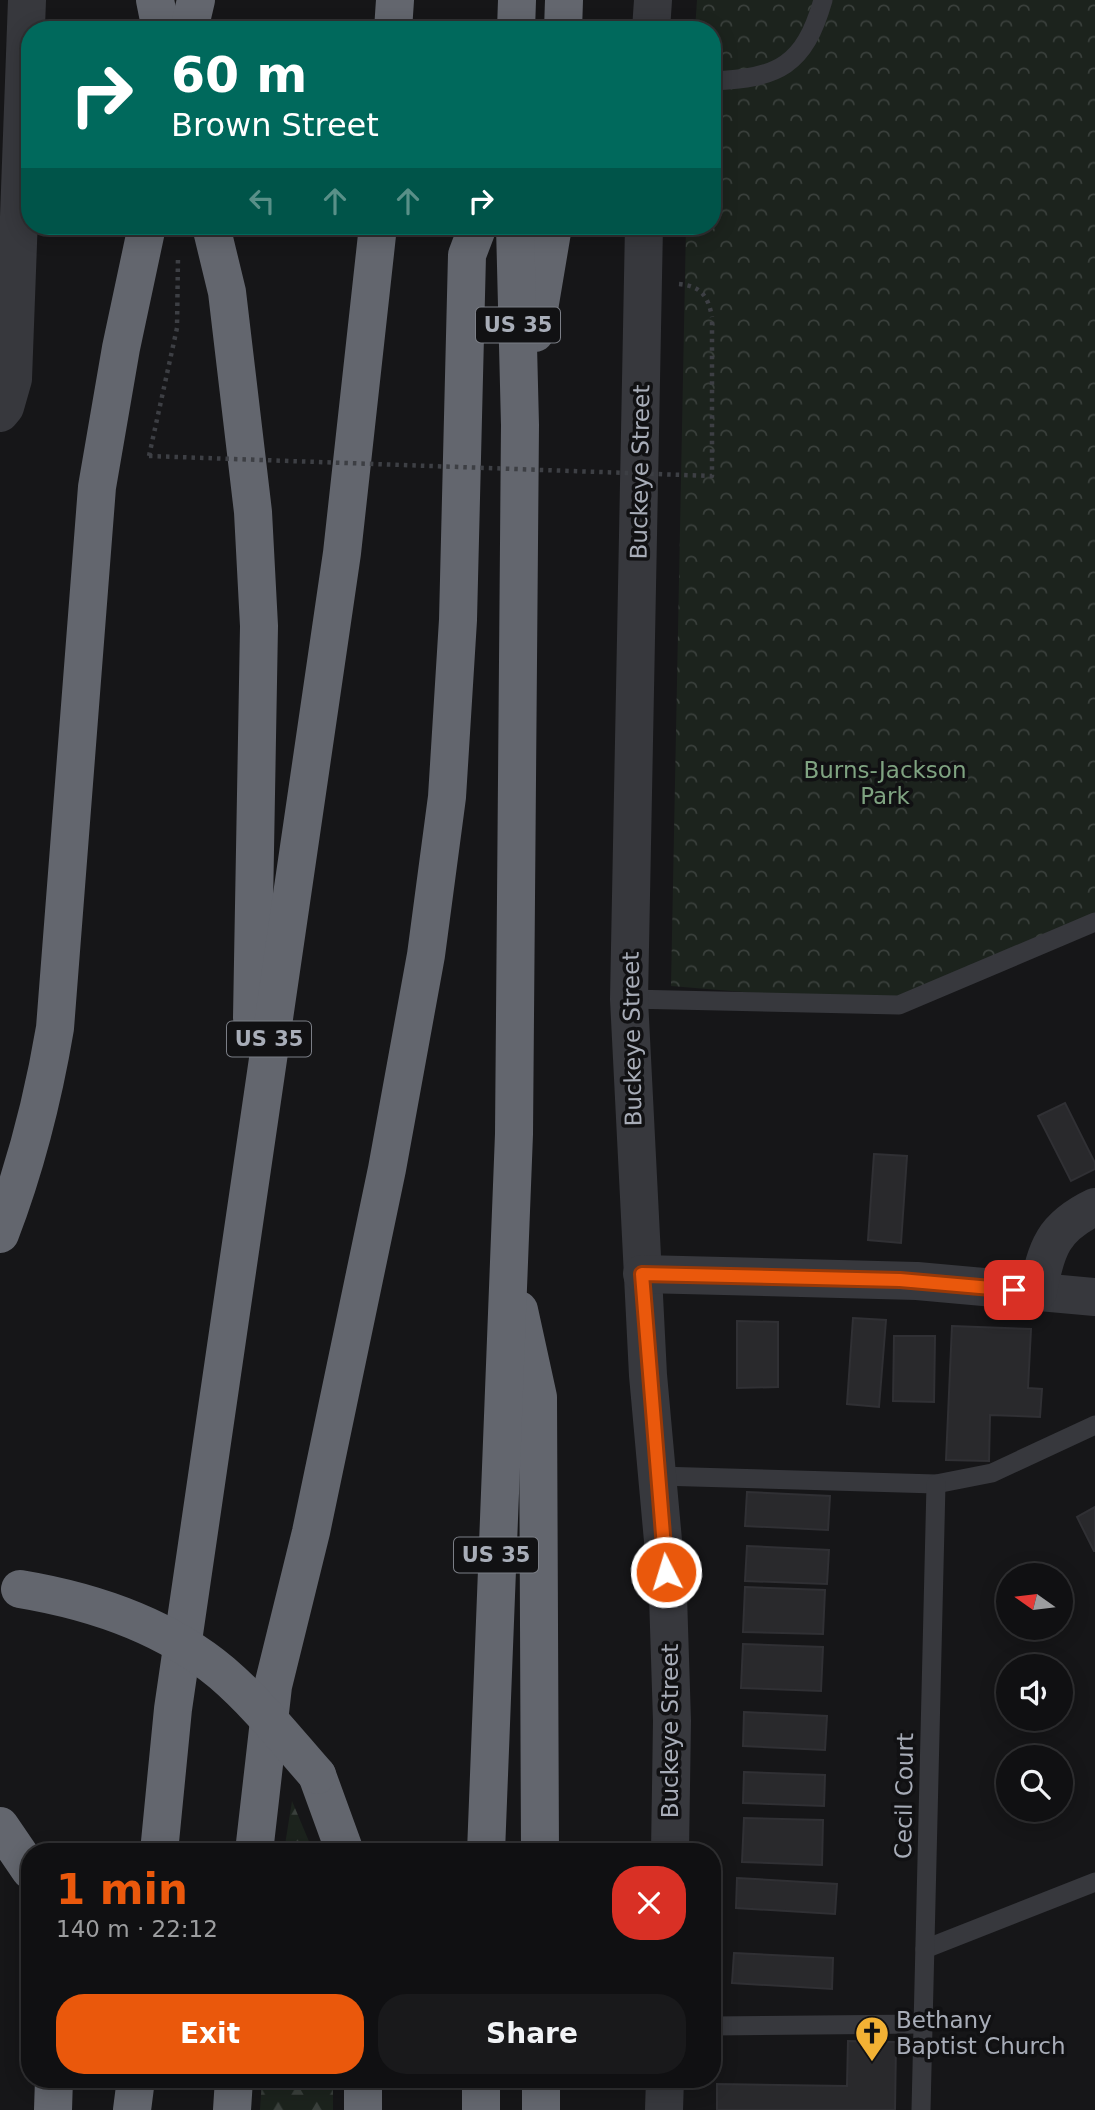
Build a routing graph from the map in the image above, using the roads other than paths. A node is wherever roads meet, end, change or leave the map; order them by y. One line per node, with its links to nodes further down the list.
1 (27, 0): 9 (street)
2 (155, 0): 8 (highway)
3 (395, 0): 10 (highway)
4 (517, 0): 11 (highway)
5 (564, 0): 12 (highway)
6 (653, 0): 13 (street)
7 (823, 0): 14 (lane)
8 (185, 18)
9 (26, 21)
10 (394, 21)
11 (516, 21)
12 (563, 21)
13 (652, 21)
14 (721, 81)
15 (21, 162): 23 (street)
16 (213, 235): 27 (highway)
17 (377, 235): 27 (highway, US 35)
18 (475, 235): 40 (highway)
19 (515, 235): 24 (highway, US 35)
20 (552, 235): 24 (highway)
21 (644, 235): 26 (street, Buckeye Street)
22 (155, 243): 29 (highway)
23 (0, 413)
24 (520, 425): 30 (highway, US 35)
25 (1095, 922): 26 (lane)
26 (629, 999): 31 (street, Buckeye Street)
27 (250, 1163): 39 (highway, US 35)
28 (1095, 1207): 32 (street)
29 (0, 1234)
30 (507, 1258): 42 (highway, US 35); 43 (highway)
31 (642, 1274): 32 (street); 35 (street, Buckeye Street)
32 (1038, 1292): 33 (street)
33 (1095, 1297)
34 (1095, 1425): 36 (lane)
35 (658, 1476): 36 (lane); 44 (street, Buckeye Street)
36 (936, 1484): 47 (lane, Cecil Court)
37 (10, 1589): 41 (highway, bridge)
38 (0, 1826): 45 (highway)
39 (160, 1843)
40 (255, 1843)
41 (342, 1843)
42 (486, 1843)
43 (540, 1843)
44 (670, 1843)
45 (21, 1857)
46 (1095, 1882): 47 (lane)
47 (925, 1949): 48 (lane, Cecil Court)
48 (923, 2024): 49 (lane); 64 (lane, Cecil Court)
49 (721, 2026)
50 (54, 2088): 57 (highway)
51 (134, 2088): 58 (highway)
52 (233, 2088): 59 (highway)
53 (363, 2088): 60 (highway)
54 (481, 2088): 61 (highway)
55 (541, 2088): 62 (highway)
56 (665, 2088): 63 (street)
57 (53, 2110)
58 (132, 2110)
59 (232, 2110)
60 (363, 2110)
61 (481, 2110)
62 (541, 2110)
63 (664, 2110)
64 (921, 2110)

